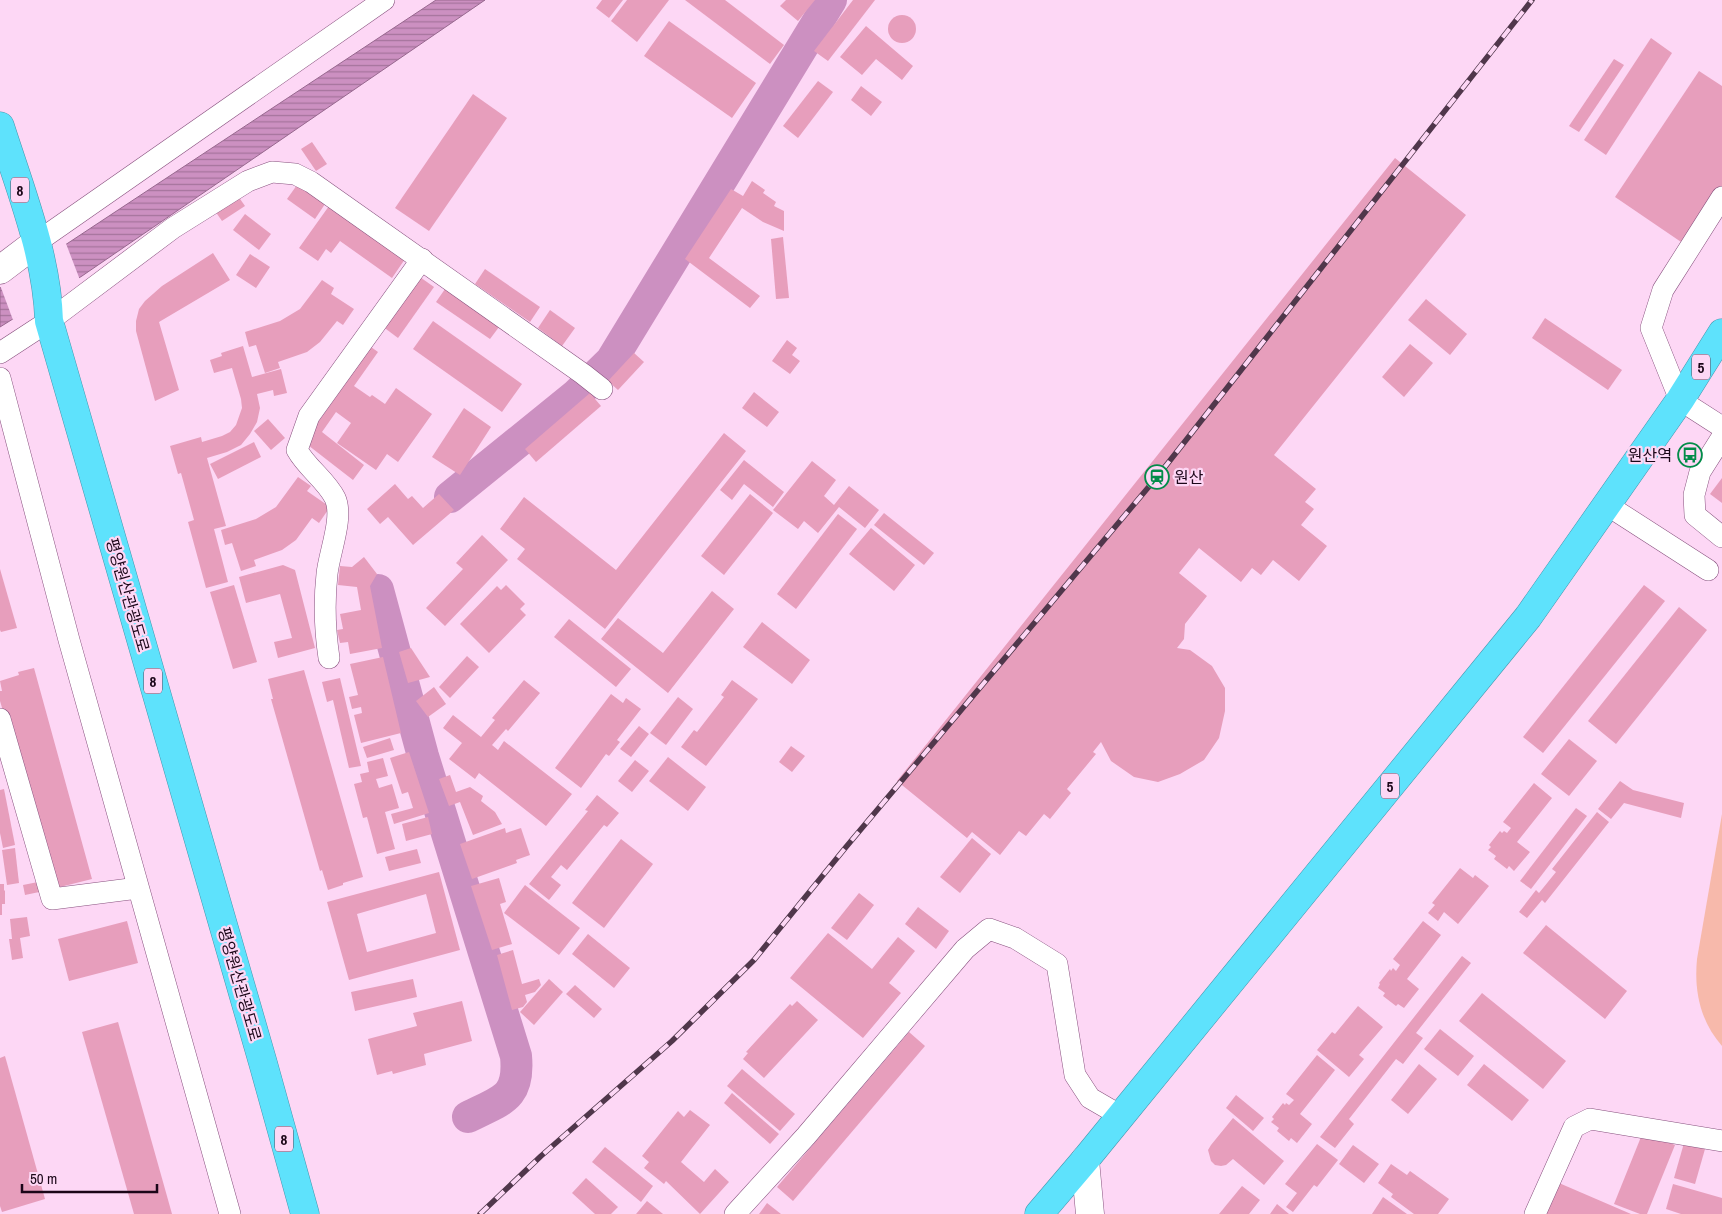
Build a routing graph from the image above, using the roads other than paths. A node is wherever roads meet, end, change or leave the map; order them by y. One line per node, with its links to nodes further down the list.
1 (384, 0): 4 (street)
2 (0, 126): 4 (highway, 8)
3 (1722, 197): 12 (street)
4 (38, 248): 6 (main road); 7 (highway, 8)
5 (422, 260): 7 (street); 11 (street); 18 (street)
6 (0, 270)
7 (48, 310): 9 (street); 25 (highway, 평양원산관광도로 / 8)
8 (1722, 334): 12 (highway, 5)
9 (0, 353)
10 (0, 378): 20 (street)
11 (602, 389)
12 (1680, 400): 13 (street); 15 (highway, 5)
13 (1722, 427)
14 (1722, 436): 16 (street)
15 (1607, 505): 17 (street); 21 (highway, 5)
16 (1722, 537)
17 (1708, 570)
18 (330, 658)
19 (0, 719): 20 (street)
20 (138, 888): 24 (street)
21 (1121, 1116): 23 (highway, 5); 26 (street)
22 (1722, 1141): 29 (street)
23 (1085, 1160): 27 (highway, 5); 28 (main road)
24 (230, 1214)
25 (304, 1214)
26 (735, 1214)
27 (1039, 1214)
28 (1090, 1214)
29 (1535, 1214)

